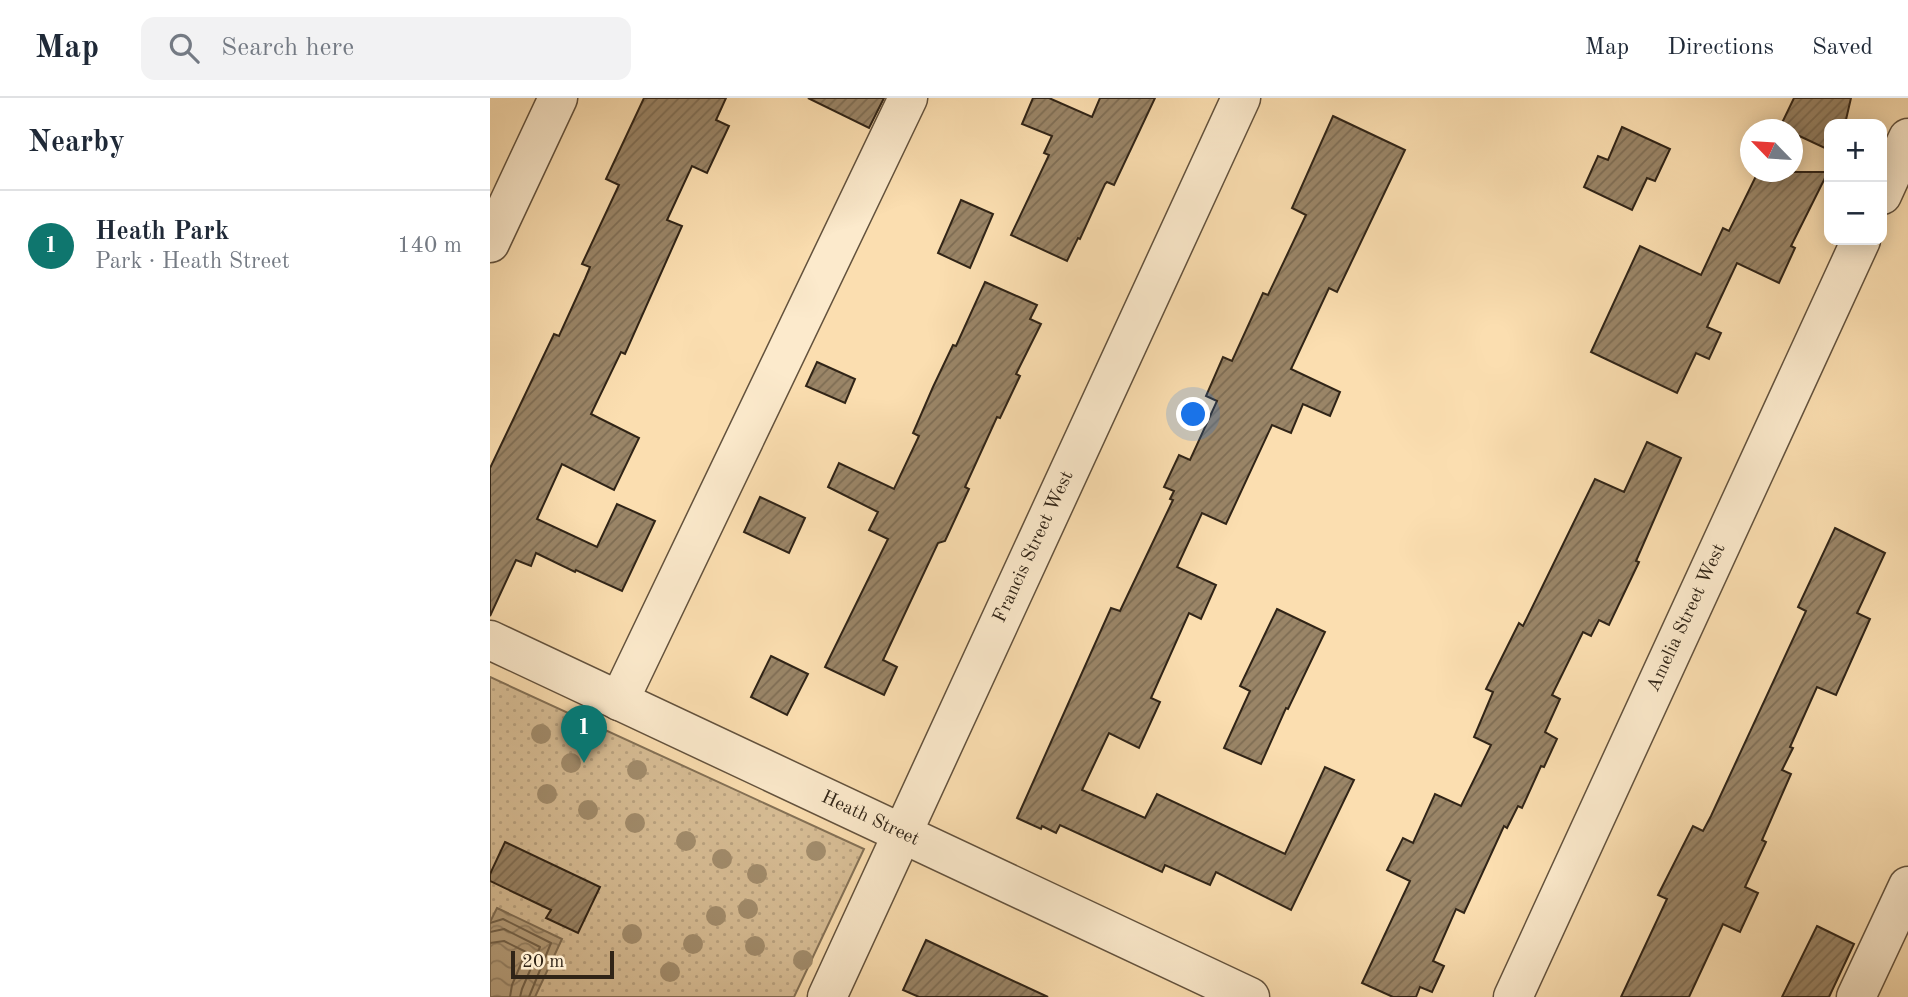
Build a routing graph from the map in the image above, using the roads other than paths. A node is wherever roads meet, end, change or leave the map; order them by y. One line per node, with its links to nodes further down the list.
1 (558, 98): 6 (street)
2 (908, 98): 9 (street)
3 (1241, 98): 10 (street, Francis Street West)
4 (1908, 138): 5 (street)
5 (1887, 184)
6 (490, 243)
7 (1859, 245): 14 (street, Amelia Street West)
8 (490, 640): 9 (street, Heath Street)
9 (619, 701): 10 (street, Heath Street)
10 (901, 834): 12 (street, Francis Street West); 13 (street, Heath Street)
11 (1908, 886): 15 (street)
12 (827, 997)
13 (1250, 997)
14 (1513, 997)
15 (1856, 997)

